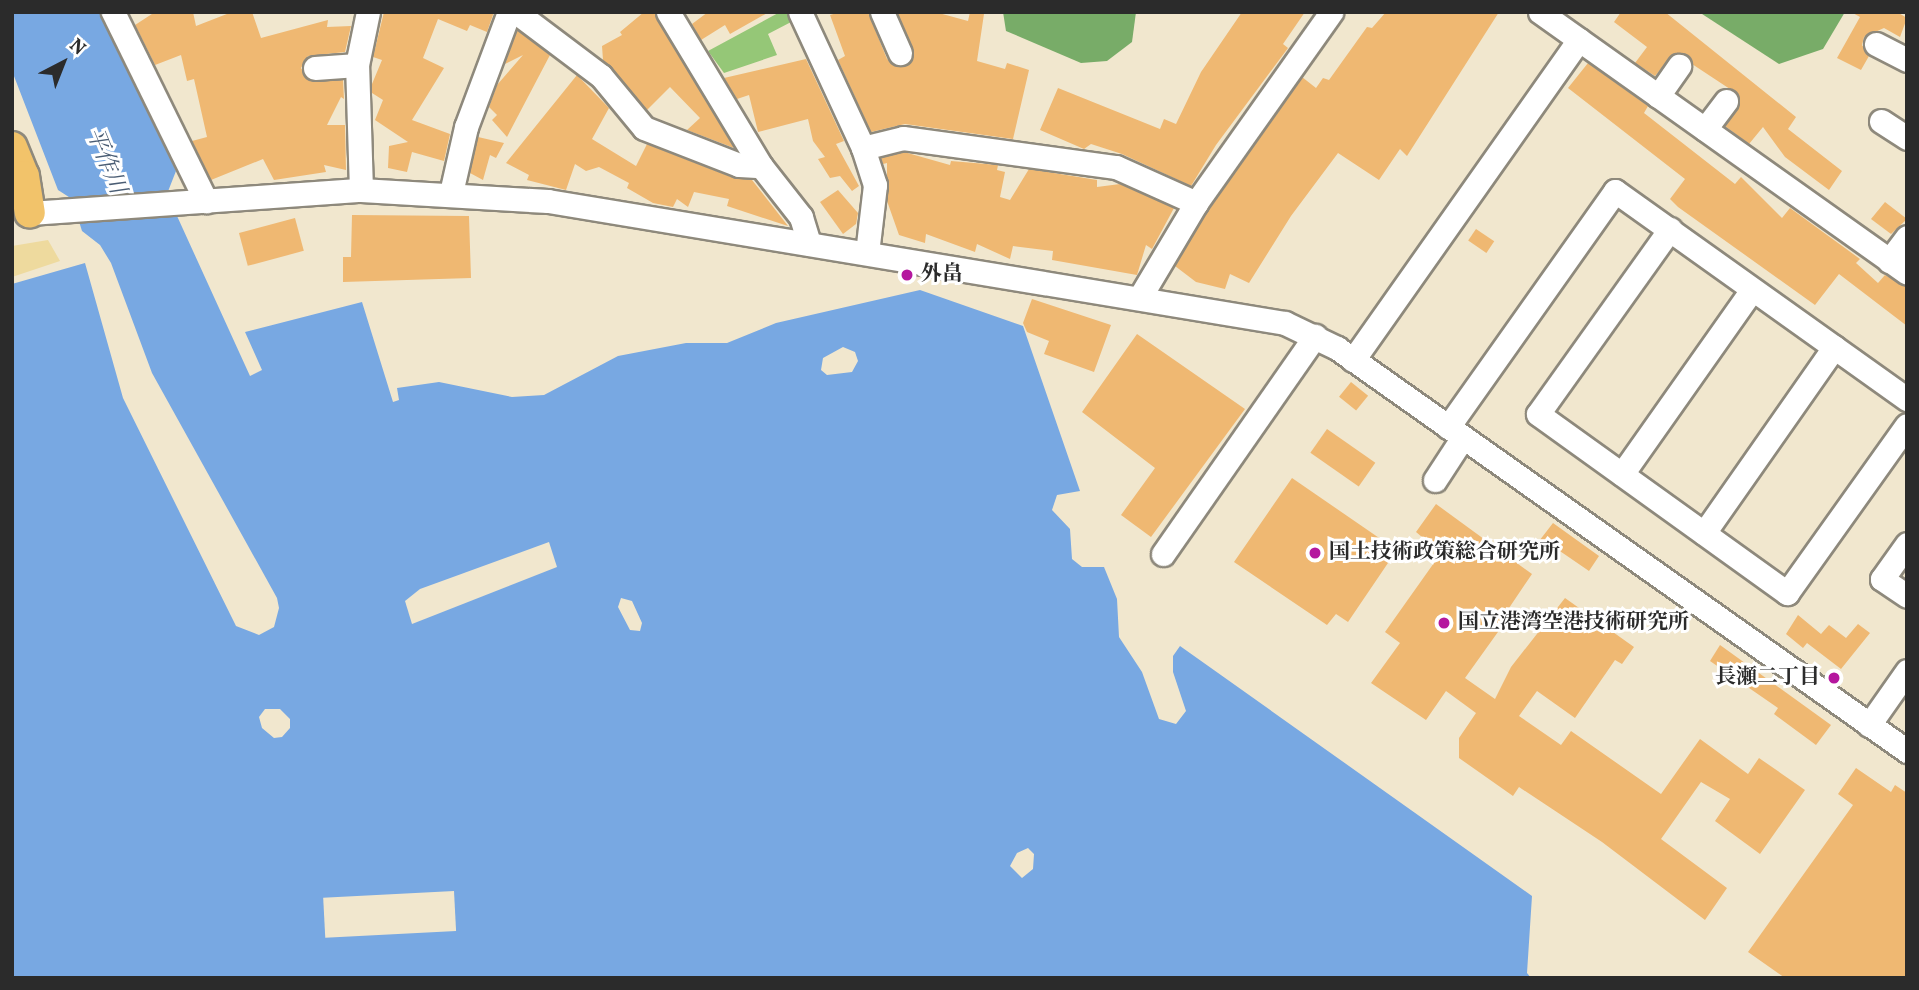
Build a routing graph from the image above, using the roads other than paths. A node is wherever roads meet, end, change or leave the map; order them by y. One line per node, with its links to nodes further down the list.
1 (368, 12): 14 (street)
2 (509, 12): 27 (street)
3 (516, 12): 24 (street)
4 (668, 12): 24 (street)
5 (882, 12): 12 (street)
6 (1540, 12): 10 (street)
7 (1330, 13): 29 (street)
8 (808, 15): 23 (street)
9 (122, 17): 28 (street)
10 (1579, 40): 17 (street); 40 (street)
11 (1876, 44): 13 (street)
12 (900, 53)
13 (1907, 60)
14 (357, 65): 16 (street); 26 (street)
15 (1679, 66): 17 (street)
16 (315, 68)
17 (1658, 96): 20 (street)
18 (1726, 101): 20 (street)
19 (1881, 121): 21 (street)
20 (1705, 129): 35 (street)
21 (1907, 138)
22 (12, 147): 30 (main road)
23 (863, 148): 29 (street); 34 (street)
24 (761, 166): 33 (street)
25 (12, 186): 30 (main road)
26 (361, 191): 27 (street); 28 (street)
27 (451, 193): 33 (street)
28 (206, 201): 30 (street)
29 (1196, 203): 37 (street)
30 (34, 213)
31 (1670, 229): 36 (street); 43 (street); 44 (street)
32 (1907, 237): 35 (street)
33 (809, 244): 34 (street)
34 (867, 254): 37 (street)
35 (1898, 267)
36 (1752, 290): 39 (street); 44 (street)
37 (1140, 297): 38 (street)
38 (1315, 336): 40 (street); 48 (street)
39 (1834, 347): 41 (street); 46 (street)
40 (1353, 360): 43 (street)
41 (1907, 399)
42 (1907, 425): 46 (street)
43 (1455, 432): 45 (street); 51 (street)
44 (1622, 474): 46 (street)
45 (1435, 480)
46 (1704, 533)
47 (1907, 544): 49 (street)
48 (1163, 554)
49 (1907, 596)
50 (1907, 671): 51 (street)
51 (1869, 725): 52 (street)
52 (1907, 751)

